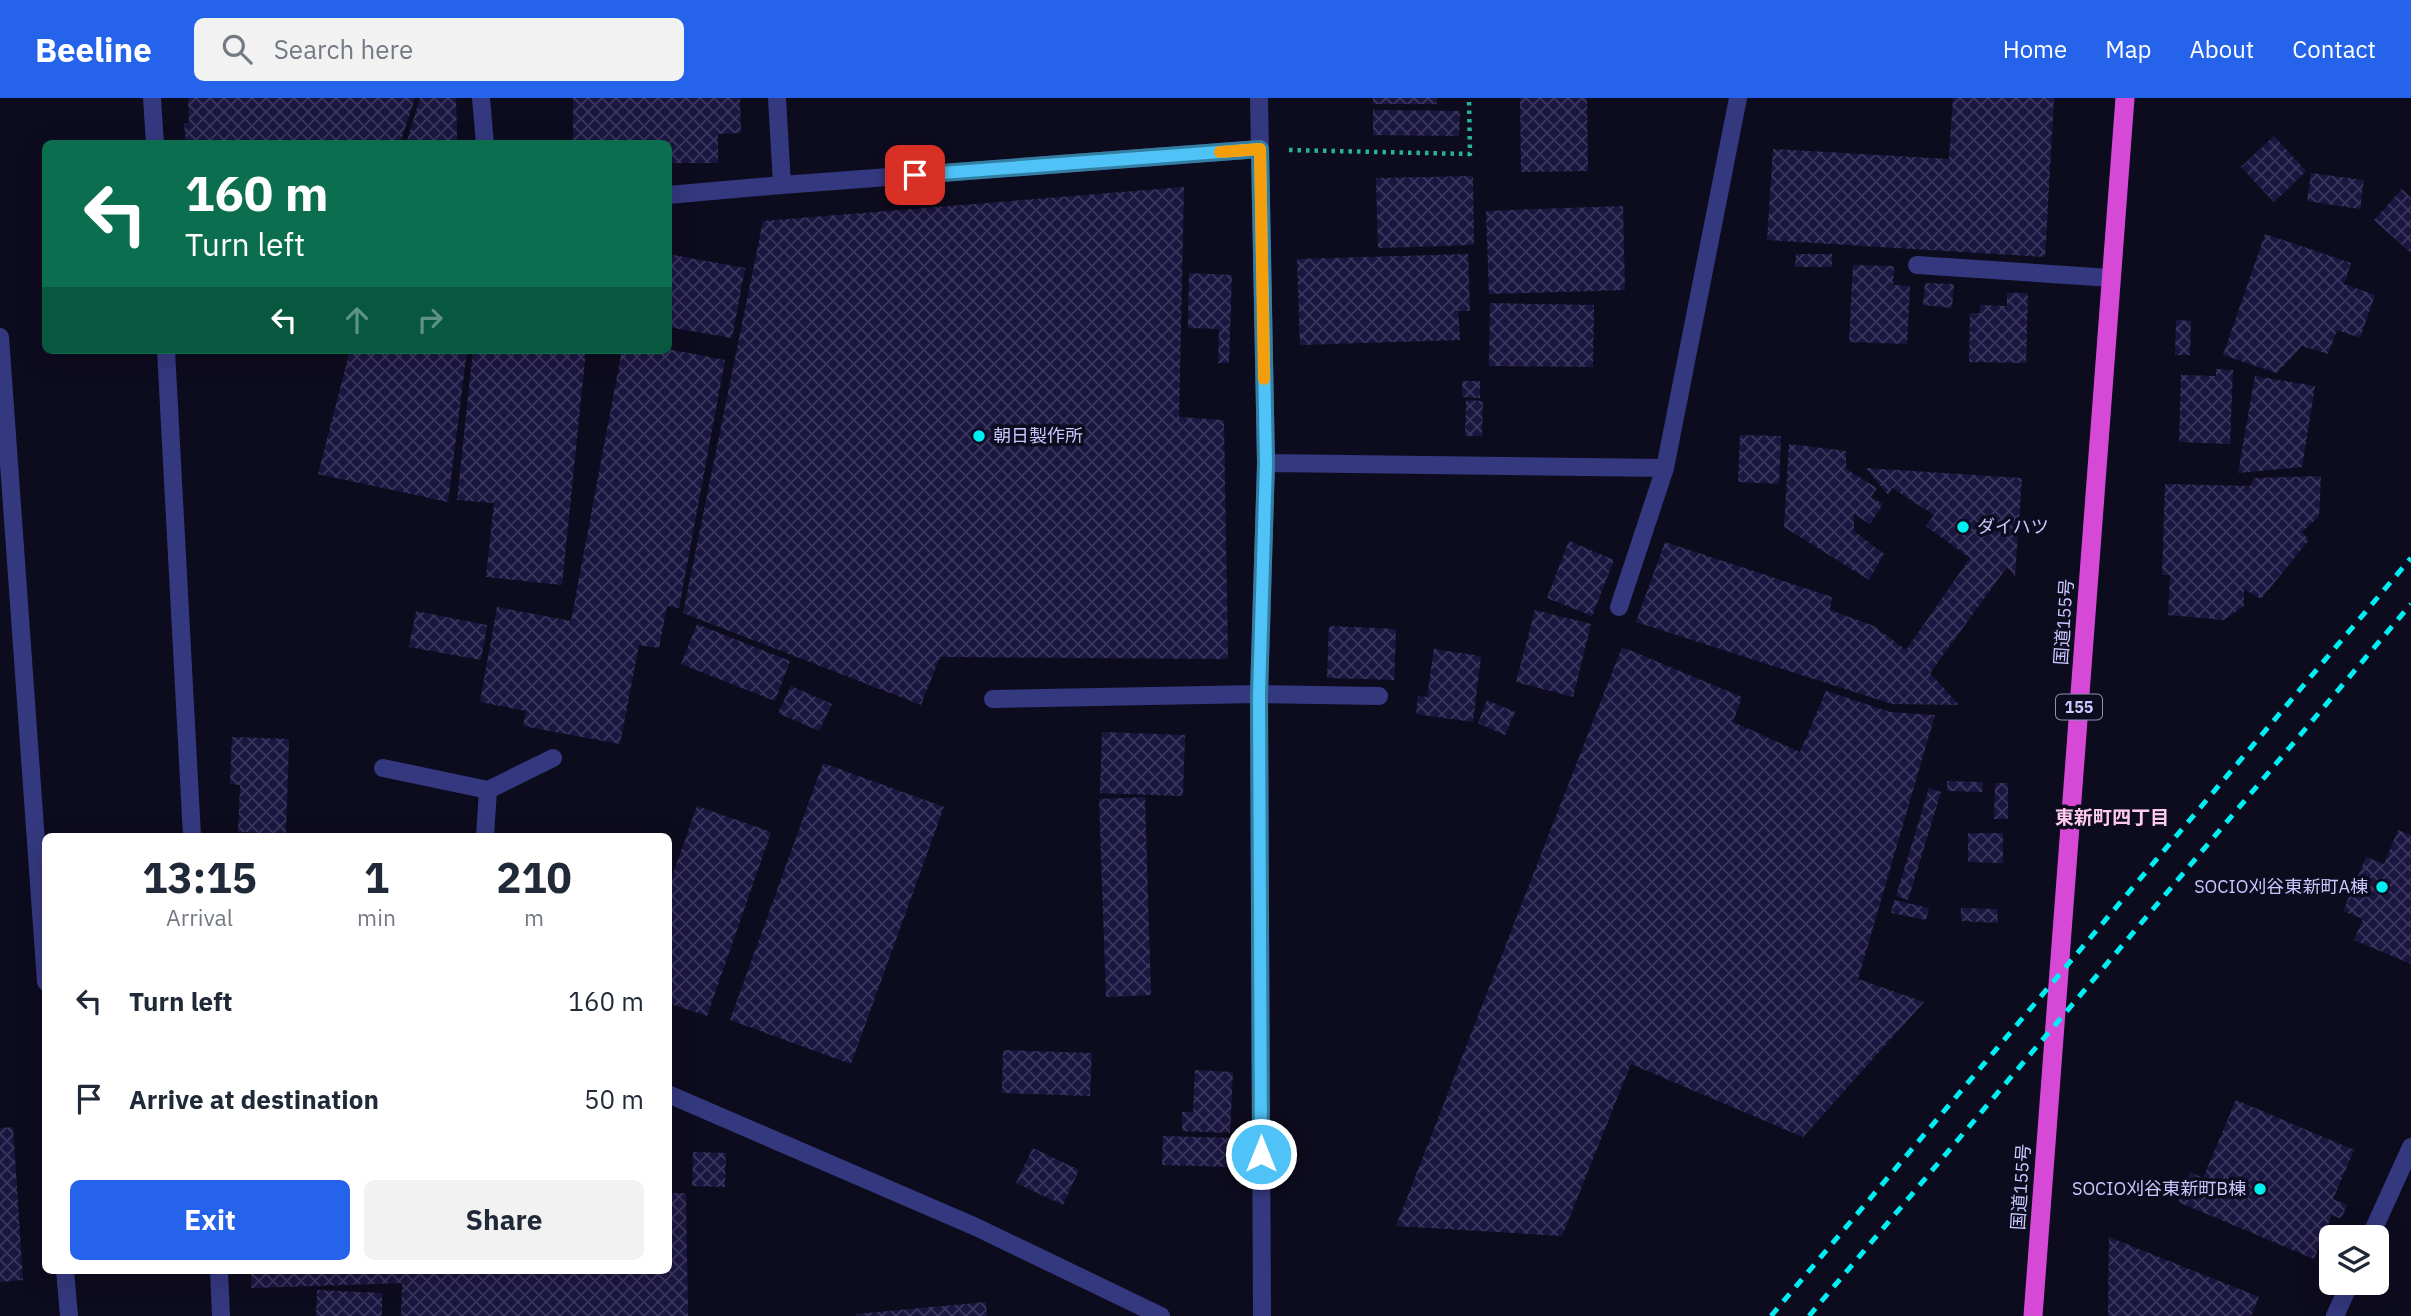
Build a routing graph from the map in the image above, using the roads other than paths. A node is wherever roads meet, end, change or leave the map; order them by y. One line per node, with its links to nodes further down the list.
1 (152, 98): 7 (street)
2 (481, 98): 8 (street)
3 (777, 98): 10 (street)
4 (1259, 98): 9 (street)
5 (1738, 98): 17 (street)
6 (2125, 98): 13 (highway, 国道155号 / 155)
7 (155, 140)
8 (485, 140)
9 (1260, 149): 10 (street); 16 (street)
10 (782, 185): 11 (street)
11 (672, 195)
12 (1917, 265): 13 (street)
13 (2111, 278): 38 (highway, 国道155号 / 155)
14 (0, 337): 27 (street)
15 (166, 354): 25 (street)
16 (1266, 463): 17 (street); 19 (street)
17 (1665, 468): 18 (street)
18 (1619, 607)
19 (1259, 694): 20 (street); 21 (street); 37 (street)
20 (1379, 696)
21 (993, 699)
22 (553, 758): 24 (street)
23 (383, 768): 24 (street)
24 (488, 790): 26 (street)
25 (192, 833)
26 (485, 833)
27 (42, 926)
28 (672, 1096): 36 (street)
29 (2411, 1147): 30 (street)
30 (2375, 1225)
31 (65, 1274): 34 (street)
32 (219, 1274): 35 (street)
33 (2345, 1295): 39 (street)
34 (69, 1316)
35 (221, 1316)
36 (1161, 1316)
37 (1262, 1316)
38 (2033, 1316)
39 (2335, 1316)

